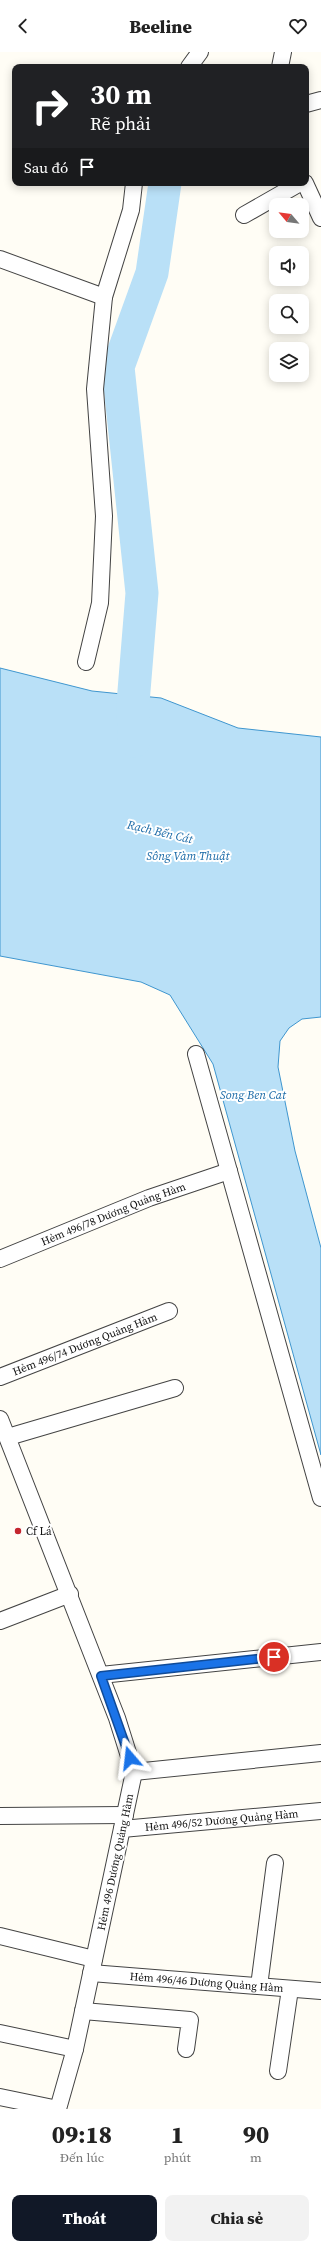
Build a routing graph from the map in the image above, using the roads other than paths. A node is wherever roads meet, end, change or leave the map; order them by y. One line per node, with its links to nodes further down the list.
1 (200, 52): 3 (street)
2 (283, 52): 4 (street)
3 (191, 64)
4 (281, 64)
5 (321, 100): 6 (street)
6 (309, 103)
7 (134, 186): 13 (street)
8 (295, 186): 10 (street)
9 (307, 186): 11 (street)
10 (244, 215)
11 (321, 218)
12 (0, 259): 13 (street)
13 (104, 297): 14 (street)
14 (86, 662)
15 (196, 1054): 16 (street)
16 (229, 1171): 17 (street, Hẻm 496/78 Dương Quảng Hàm); 23 (street)
17 (0, 1260)
18 (169, 1311): 19 (street, Hẻm 496/74 Dương Quảng Hàm)
19 (0, 1377)
20 (175, 1388): 22 (street)
21 (0, 1419): 22 (street)
22 (8, 1437): 24 (street)
23 (321, 1498)
24 (70, 1594): 25 (street); 27 (street)
25 (0, 1621)
26 (321, 1652): 27 (street)
27 (101, 1676): 29 (street)
28 (321, 1753): 29 (street)
29 (134, 1772): 32 (street, Hẻm 496 Dương Quảng Hàm)
30 (321, 1811): 32 (street, Hẻm 496/52 Dương Quảng Hàm)
31 (0, 1816): 32 (street, Hẻm 496/52 Dương Quảng Hàm)
32 (123, 1822): 35 (street, Hẻm 496 Dương Quảng Hàm)
33 (275, 1863): 36 (street)
34 (0, 1936): 35 (street, Hẻm 496/46 Dương Quảng Hàm)
35 (93, 1966): 36 (street, Hẻm 496/46 Dương Quảng Hàm); 39 (street, Hẻm 496 Dương Quảng Hàm)
36 (259, 1986): 37 (street, Hẻm 496/46 Dương Quảng Hàm)
37 (290, 1988): 38 (street, Hẻm 496/46 Dương Quảng Hàm); 43 (street)
38 (321, 1991)
39 (83, 2010): 41 (street); 42 (street, Hẻm 496 Dương Quảng Hàm)
40 (0, 2033): 42 (street)
41 (186, 2049)
42 (75, 2050): 45 (street, Hẻm 496 Dương Quảng Hàm)
43 (278, 2071)
44 (0, 2097): 45 (street)
45 (58, 2109)

